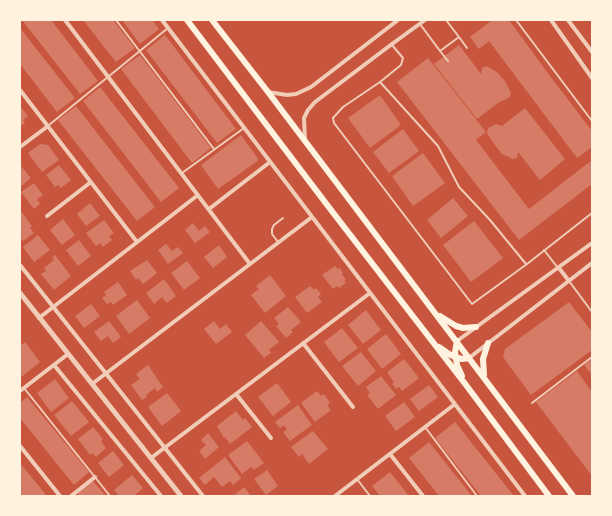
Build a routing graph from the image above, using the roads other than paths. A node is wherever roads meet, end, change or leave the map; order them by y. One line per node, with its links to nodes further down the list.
1 (66, 20): 21 (street)
2 (116, 20): 17 (lane)
3 (162, 20): 13 (street)
4 (187, 20): 58 (main road)
5 (212, 20): 25 (main road)
6 (398, 20): 25 (street)
7 (425, 20): 12 (street)
8 (446, 20): 14 (lane)
9 (516, 20): 26 (lane)
10 (551, 20): 22 (street)
11 (568, 20): 19 (street)
12 (420, 24): 15 (street); 18 (lane)
13 (168, 28): 17 (lane); 28 (street)
14 (459, 37): 16 (lane); 18 (lane)
15 (392, 44): 23 (lane); 29 (street)
16 (467, 48)
17 (140, 51): 21 (lane); 31 (lane)
18 (440, 51): 20 (lane)
19 (592, 52)
20 (448, 61)
21 (108, 77): 27 (lane); 33 (street)
22 (592, 78)
23 (380, 82): 47 (lane); 47 (lane)
24 (20, 90): 27 (street)
25 (268, 92): 29 (main road)
26 (592, 121)
27 (48, 126): 30 (street); 34 (street)
28 (244, 127): 31 (lane); 32 (street)
29 (305, 141): 54 (main road)
30 (20, 147)
31 (214, 149): 33 (lane)
32 (270, 162): 36 (street); 39 (street)
33 (182, 173): 35 (street)
34 (91, 182): 38 (street); 41 (street)
35 (198, 195): 36 (street); 41 (street)
36 (209, 209): 46 (street)
37 (592, 213): 44 (lane)
38 (47, 216)
39 (312, 217): 42 (street); 52 (street)
40 (283, 218): 42 (lane)
41 (136, 242): 53 (street)
42 (278, 243): 46 (street)
43 (592, 243): 49 (street)
44 (544, 250): 47 (lane); 49 (lane)
45 (592, 263): 50 (street)
46 (250, 264): 67 (street)
47 (527, 264)
48 (20, 265): 53 (street)
49 (558, 268): 50 (street); 57 (street)
50 (568, 281): 55 (lane); 60 (street)
51 (20, 293): 56 (street)
52 (370, 293): 61 (street); 74 (street)
53 (53, 307): 56 (street); 67 (street)
54 (434, 312): 57 (main road); 59 (main road)
55 (592, 312)
56 (39, 318): 62 (street)
57 (476, 327): 59 (street)
58 (429, 338): 63 (main road); 70 (main road)
59 (457, 341): 63 (main road); 65 (main road)
60 (488, 343): 65 (street); 68 (main road)
61 (303, 344): 72 (street); 75 (street)
62 (68, 354): 66 (street); 69 (street)
63 (455, 357): 65 (main road); 70 (main road)
64 (592, 357): 73 (lane)
65 (469, 358): 68 (main road)
66 (54, 365): 71 (street); 87 (street)
67 (105, 374): 69 (street); 79 (street)
68 (485, 378): 96 (main road)
69 (92, 384): 81 (street)
70 (466, 385): 95 (main road)
71 (22, 390): 82 (lane)
72 (236, 394): 77 (street); 79 (street)
73 (532, 403)
74 (455, 404): 76 (street); 94 (street)
75 (353, 408)
76 (425, 427): 80 (street); 93 (lane)
77 (271, 438)
78 (20, 446): 84 (street)
79 (164, 448): 81 (street); 89 (street)
80 (390, 454): 83 (street); 92 (street)
81 (151, 458): 88 (street)
82 (95, 477): 85 (street); 86 (lane)
83 (357, 479): 90 (street); 91 (lane)
84 (60, 496)
85 (71, 496)
86 (110, 496)
87 (161, 496)
88 (181, 496)
89 (203, 496)
90 (335, 496)
91 (370, 496)
92 (423, 496)
93 (477, 496)
94 (525, 496)
95 (548, 496)
96 (573, 496)

